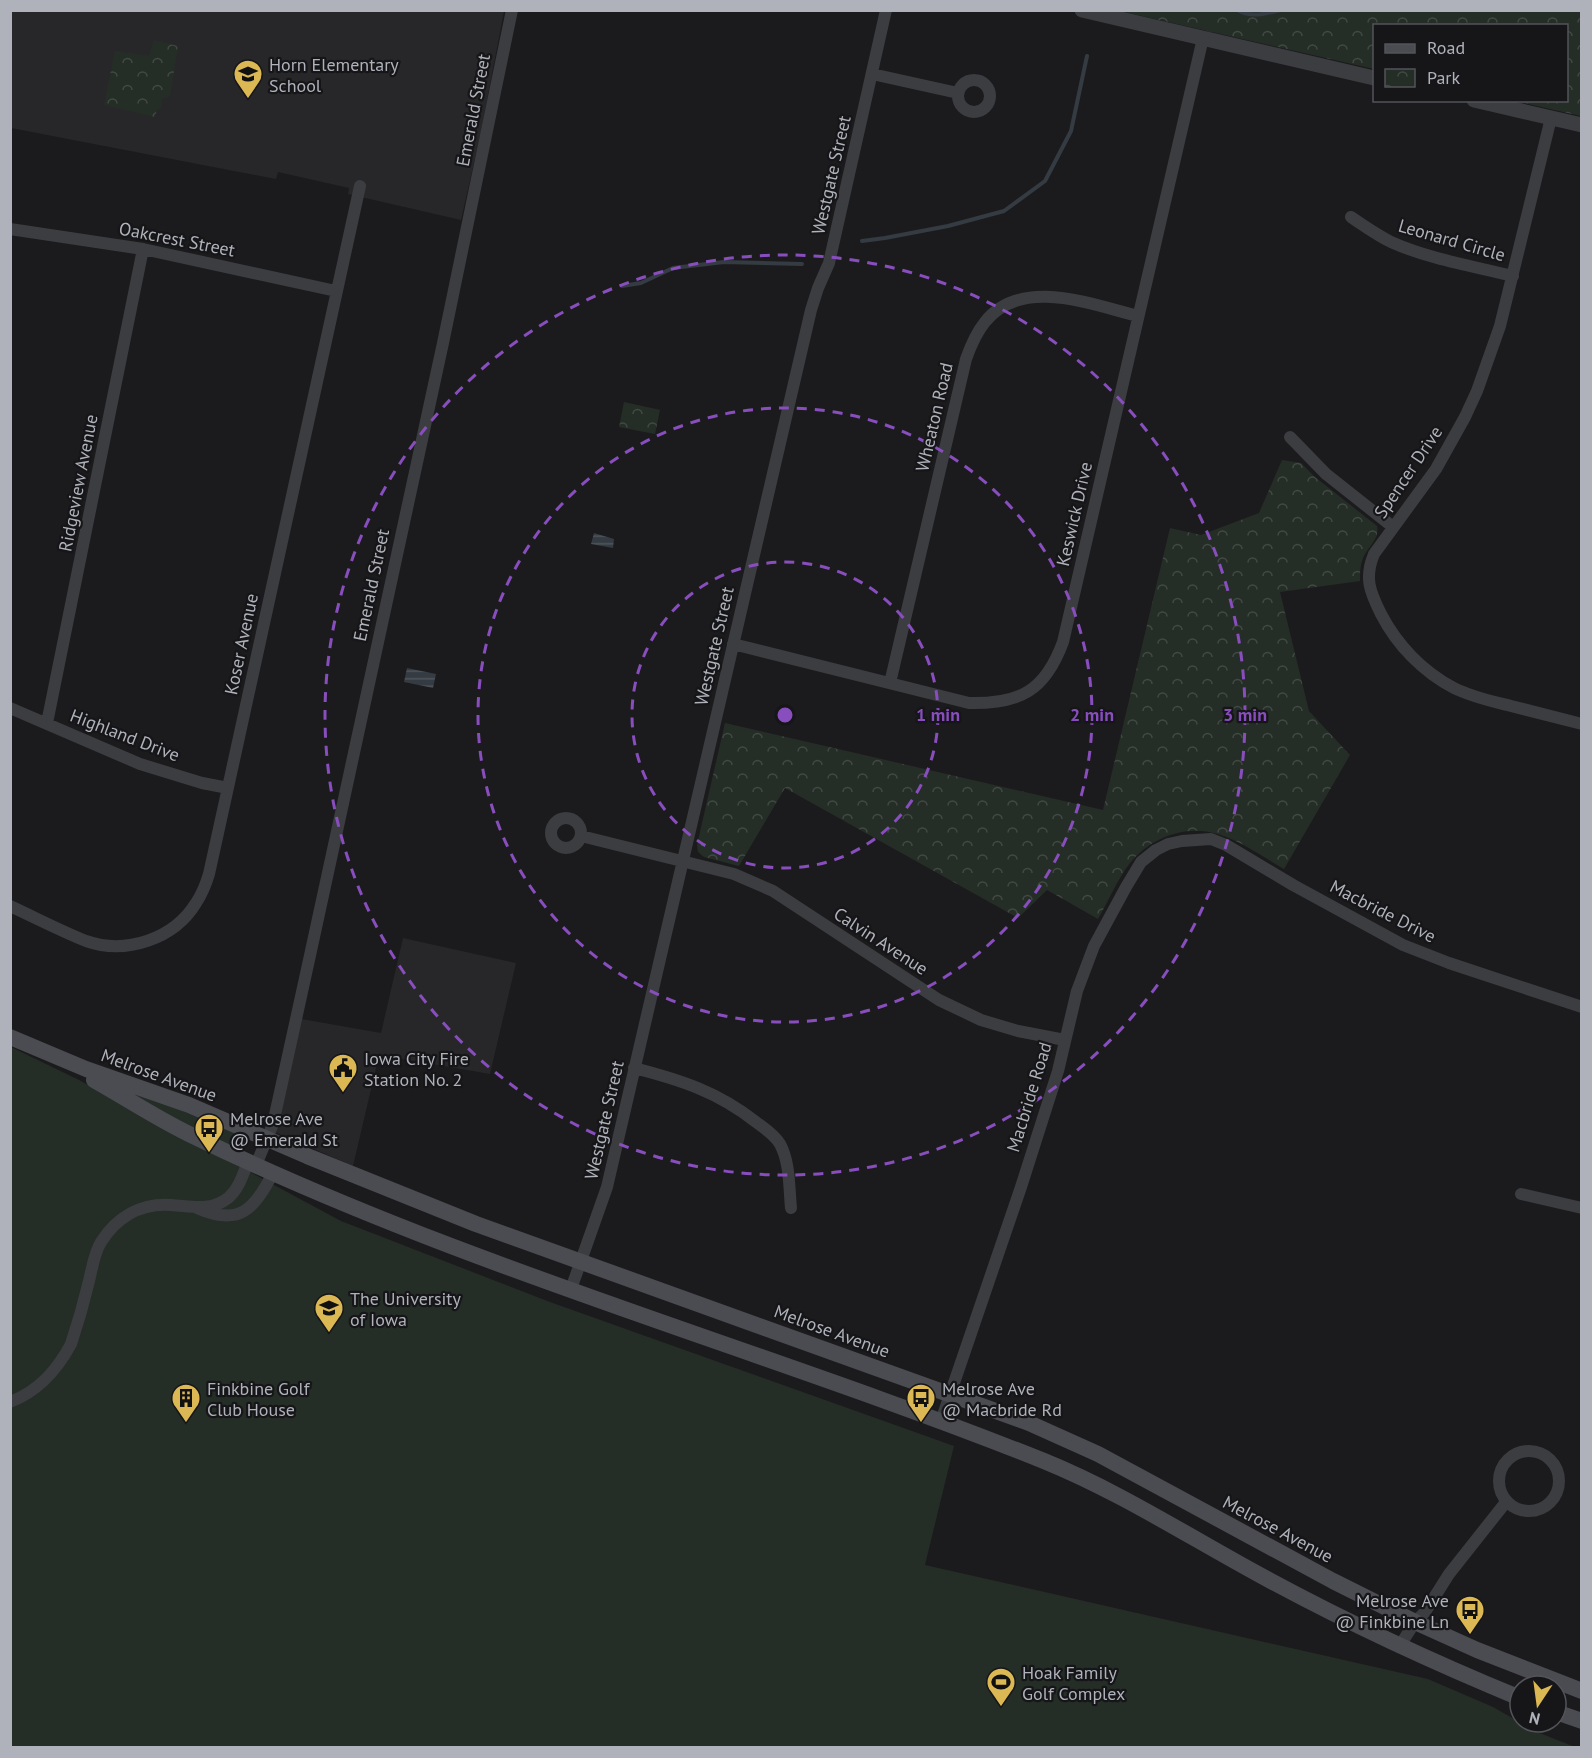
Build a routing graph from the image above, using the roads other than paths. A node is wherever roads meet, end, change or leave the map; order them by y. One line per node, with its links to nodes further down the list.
1 (512, 10): 35 (street, Emerald Street)
2 (886, 10): 5 (street, Westgate Street)
3 (1088, 11): 4 (street)
4 (1203, 38): 6 (street); 17 (street, Keswick Drive)
5 (872, 74): 7 (street); 20 (street, Westgate Street)
6 (1373, 78)
7 (958, 93)
8 (1483, 102): 9 (street)
9 (1551, 118): 10 (street); 15 (street, Spencer Drive)
10 (1581, 125)
11 (360, 186): 16 (street, Koser Avenue)
12 (1351, 217): 15 (street, Leonard Circle)
13 (10, 229): 14 (street, Oakcrest Street)
14 (143, 249): 16 (street, Oakcrest Street); 23 (street, Ridgeview Avenue)
15 (1513, 276): 19 (street, Spencer Drive)
16 (336, 291): 25 (street, Koser Avenue)
17 (1138, 316): 21 (street, Wheaton Road); 21 (street, Keswick Drive)
18 (1290, 437): 19 (street)
19 (1393, 527): 24 (street, Spencer Drive)
20 (733, 644): 21 (street, Keswick Drive); 28 (street, Westgate Street)
21 (890, 683)
22 (10, 708): 23 (street, Highland Drive)
23 (47, 723): 25 (street, Highland Drive)
24 (1581, 724)
25 (228, 788): 29 (street, Koser Avenue)
26 (581, 836): 28 (street, Calvin Avenue)
27 (1211, 840): 30 (street, Macbride Drive); 32 (street, Macbride Road)
28 (683, 860): 32 (street, Calvin Avenue); 34 (street, Westgate Street)
29 (10, 906)
30 (1581, 1007)
31 (10, 1037): 33 (main road, Melrose Avenue)
32 (1065, 1040): 44 (street, Macbride Road)
33 (49, 1055): 35 (main road, Melrose Avenue); 36 (main road, Melrose Avenue)
34 (634, 1068): 40 (street); 42 (street, Westgate Street)
35 (267, 1139): 36 (street, Emerald Street); 42 (main road, Melrose Avenue)
36 (252, 1164): 37 (main road, Melrose Avenue); 39 (street, Emerald Street)
37 (273, 1173): 39 (street); 43 (main road, Melrose Avenue)
38 (1521, 1194): 41 (street)
39 (196, 1208): 45 (street)
40 (791, 1208)
41 (1581, 1208)
42 (581, 1262): 43 (street, Westgate Street); 44 (main road, Melrose Avenue)
43 (571, 1289): 46 (main road, Melrose Avenue)
44 (951, 1394): 46 (street, Macbride Road); 48 (main road, Melrose Avenue)
45 (10, 1402)
46 (941, 1421): 49 (main road, Melrose Avenue)
47 (1506, 1502): 47 (street); 48 (street)
48 (1415, 1622): 49 (street); 50 (main road, Melrose Avenue)
49 (1399, 1647): 51 (main road, Melrose Avenue)
50 (1581, 1691)
51 (1508, 1693)

